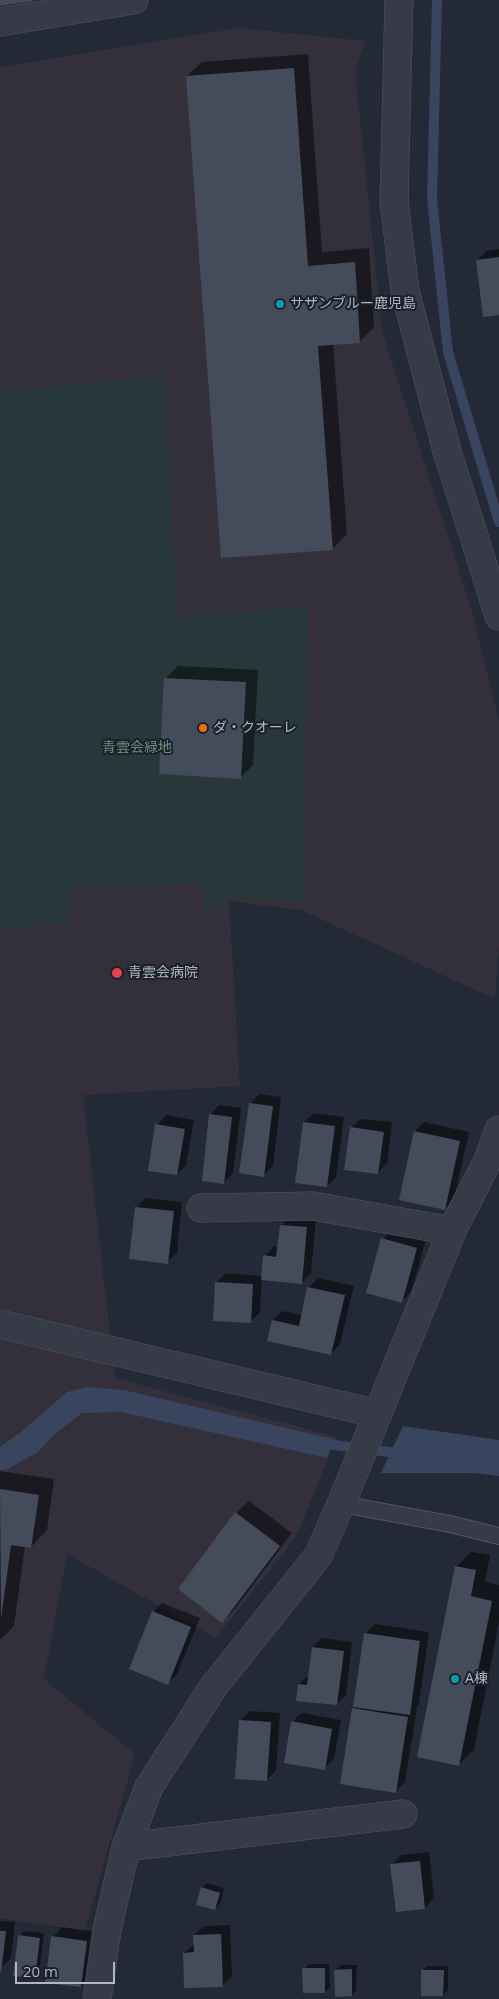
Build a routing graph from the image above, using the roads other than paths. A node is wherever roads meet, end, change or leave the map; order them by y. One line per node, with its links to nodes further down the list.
1 (134, 0): 3 (street)
2 (399, 0): 4 (street)
3 (0, 22)
4 (497, 601)
5 (499, 1130): 7 (street)
6 (201, 1208): 7 (street)
7 (452, 1231): 9 (street)
8 (0, 1324): 9 (street)
9 (378, 1414): 10 (street)
10 (341, 1504): 11 (lane); 13 (street)
11 (499, 1536)
12 (403, 1814): 13 (street)
13 (126, 1847): 14 (street)
14 (97, 1999)

